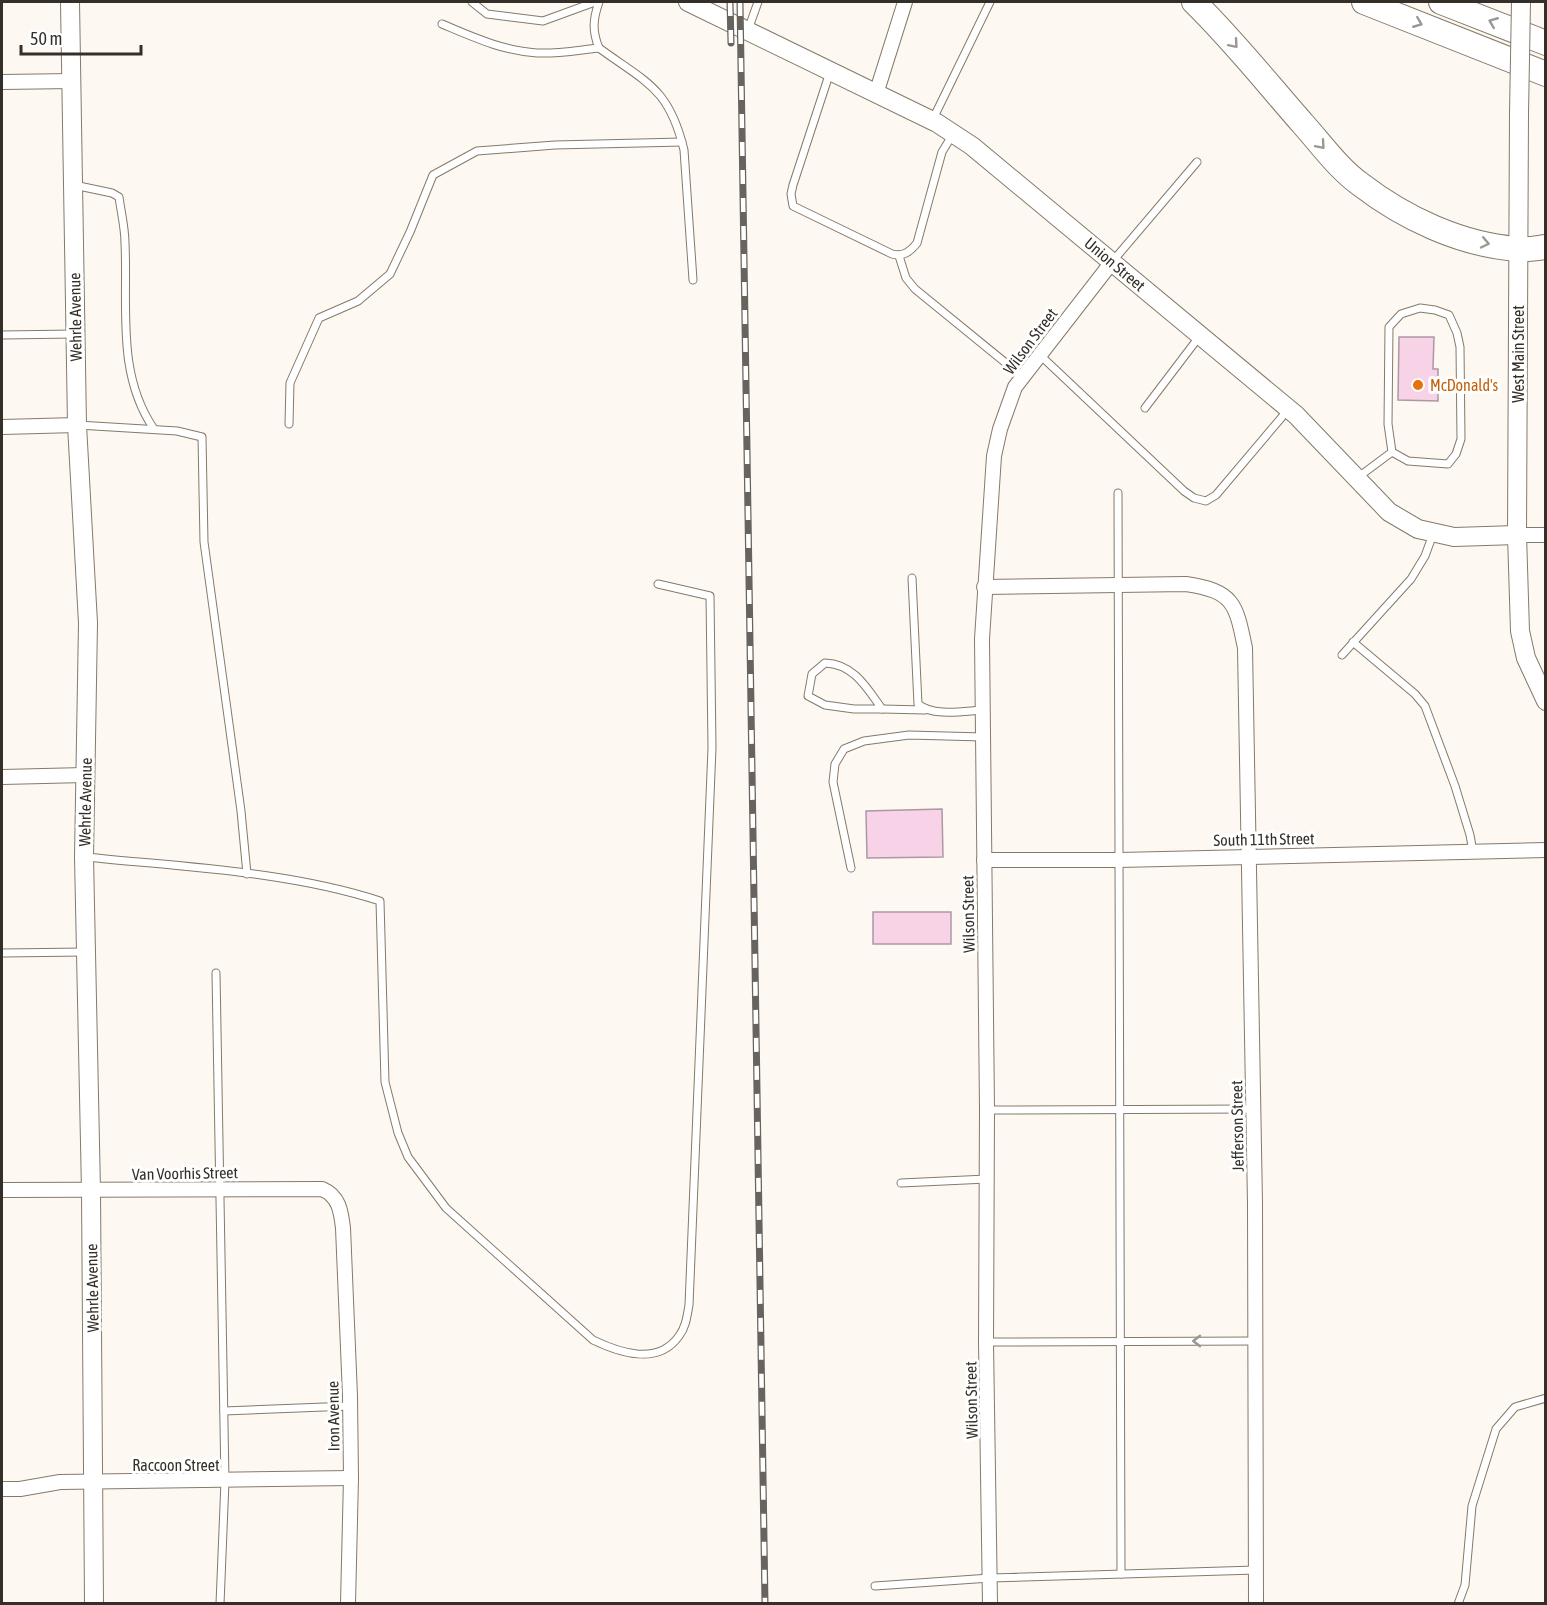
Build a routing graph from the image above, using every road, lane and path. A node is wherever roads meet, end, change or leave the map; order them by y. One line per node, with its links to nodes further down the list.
1 (70, 2): 18 (street, Wehrle Avenue)
2 (472, 2): 3 (lane)
3 (597, 2): 15 (lane)
4 (758, 2): 13 (lane)
5 (905, 2): 20 (street)
6 (990, 2): 21 (lane)
7 (1194, 2): 27 (highway, one-way to 27)
8 (1364, 2): 17 (highway, one-way to 17)
9 (1442, 2): 14 (highway, one-way to 9)
10 (1521, 2): 27 (street, West Main Street, bridge)
11 (697, 4): 13 (street, Union Street)
12 (442, 24): 15 (lane)
13 (748, 30): 16 (street, Union Street)
14 (1545, 43)
15 (599, 48): 23 (lane)
16 (830, 72): 20 (street, Union Street); 28 (lane)
17 (1545, 74)
18 (72, 81): 19 (street); 25 (street, Wehrle Avenue)
19 (2, 82)
20 (876, 94): 21 (street, Union Street)
21 (932, 121): 22 (street, Union Street)
22 (954, 134): 28 (lane); 29 (street, Union Street)
23 (682, 142): 30 (lane); 38 (lane)
24 (1197, 162): 29 (lane)
25 (73, 185): 31 (street, Wehrle Avenue); 41 (lane)
26 (1545, 247): 27 (highway)
27 (1519, 249): 46 (street, West Main Street)
28 (899, 256): 35 (lane)
29 (1112, 262): 33 (street, Union Street); 34 (street, Wilson Street)
30 (693, 280)
31 (76, 334): 32 (lane); 39 (street, Wehrle Avenue)
32 (2, 335)
33 (1201, 335): 36 (lane); 37 (street, Union Street)
34 (1040, 355): 35 (street, Wilson Street); 37 (lane)
35 (1023, 377): 51 (street, Wilson Street)
36 (1145, 408)
37 (1289, 409): 43 (street, Union Street)
38 (289, 424)
39 (77, 425): 40 (street); 41 (lane); 59 (street, Wehrle Avenue)
40 (2, 427)
41 (154, 429): 68 (lane)
42 (1392, 452): 42 (lane); 43 (lane)
43 (1357, 478): 45 (street, Union Street)
44 (1118, 493): 50 (lane)
45 (1433, 534): 46 (street, Union Street); 52 (lane)
46 (1517, 535): 47 (street); 54 (street, West Main Street)
47 (1545, 535)
48 (912, 578): 56 (lane)
49 (658, 584): 68 (lane)
50 (1118, 584): 51 (street, Jefferson Street); 63 (street, Jefferson Street); 66 (lane)
51 (984, 587): 57 (street, Wilson Street)
52 (1353, 642): 53 (lane); 62 (lane)
53 (1342, 655)
54 (1545, 701)
55 (882, 710): 55 (lane); 56 (lane)
56 (925, 710): 57 (lane)
57 (982, 710): 58 (street, Wilson Street)
58 (983, 737): 65 (street, Wilson Street); 67 (lane)
59 (85, 775): 60 (street); 64 (street, Wehrle Avenue)
60 (2, 777)
61 (1545, 850): 62 (street, South 11th Street)
62 (1473, 852): 63 (street, South 11th Street)
63 (1247, 855): 66 (street, South 11th Street); 74 (street, Jefferson Street)
64 (84, 857): 68 (lane); 69 (street, Wehrle Avenue)
65 (984, 860): 66 (street, South 11th Street); 72 (street, Wilson Street)
66 (1119, 860): 73 (lane)
67 (851, 868)
68 (247, 874)
69 (87, 952): 70 (lane); 79 (street, Wehrle Avenue)
70 (2, 953)
71 (216, 973): 77 (lane)
72 (987, 1110): 73 (lane); 75 (street, Wilson Street)
73 (1120, 1110): 74 (lane); 83 (lane)
74 (1253, 1110): 81 (street, Jefferson Street)
75 (987, 1179): 76 (lane); 82 (street, Wilson Street)
76 (901, 1183)
77 (220, 1189): 79 (street, Van Voorhis Street); 80 (street, Van Voorhis Street); 86 (lane)
78 (2, 1190): 79 (street, Van Voorhis Street)
79 (91, 1191): 89 (street, Wehrle Avenue)
80 (343, 1228): 85 (street, Iron Avenue)
81 (1255, 1341): 83 (lane, one-way to 83); 91 (street, Jefferson Street)
82 (986, 1342): 83 (lane); 93 (street, Wilson Street)
83 (1120, 1342): 92 (lane)
84 (1545, 1398): 100 (lane)
85 (350, 1406): 86 (lane); 87 (street, Iron Avenue)
86 (224, 1411): 88 (lane)
87 (351, 1478): 88 (street, Raccoon Street); 97 (street, Iron Avenue)
88 (225, 1481): 89 (street, Raccoon Street); 96 (lane)
89 (94, 1482): 90 (street, Raccoon Street); 95 (street, Wehrle Avenue)
90 (2, 1489)
91 (1256, 1570): 92 (lane); 99 (street, Jefferson Street)
92 (1121, 1574): 93 (lane)
93 (990, 1578): 94 (lane); 98 (street, Wilson Street)
94 (875, 1586)
95 (94, 1604)
96 (220, 1604)
97 (348, 1604)
98 (990, 1604)
99 (1256, 1604)
100 (1458, 1604)

